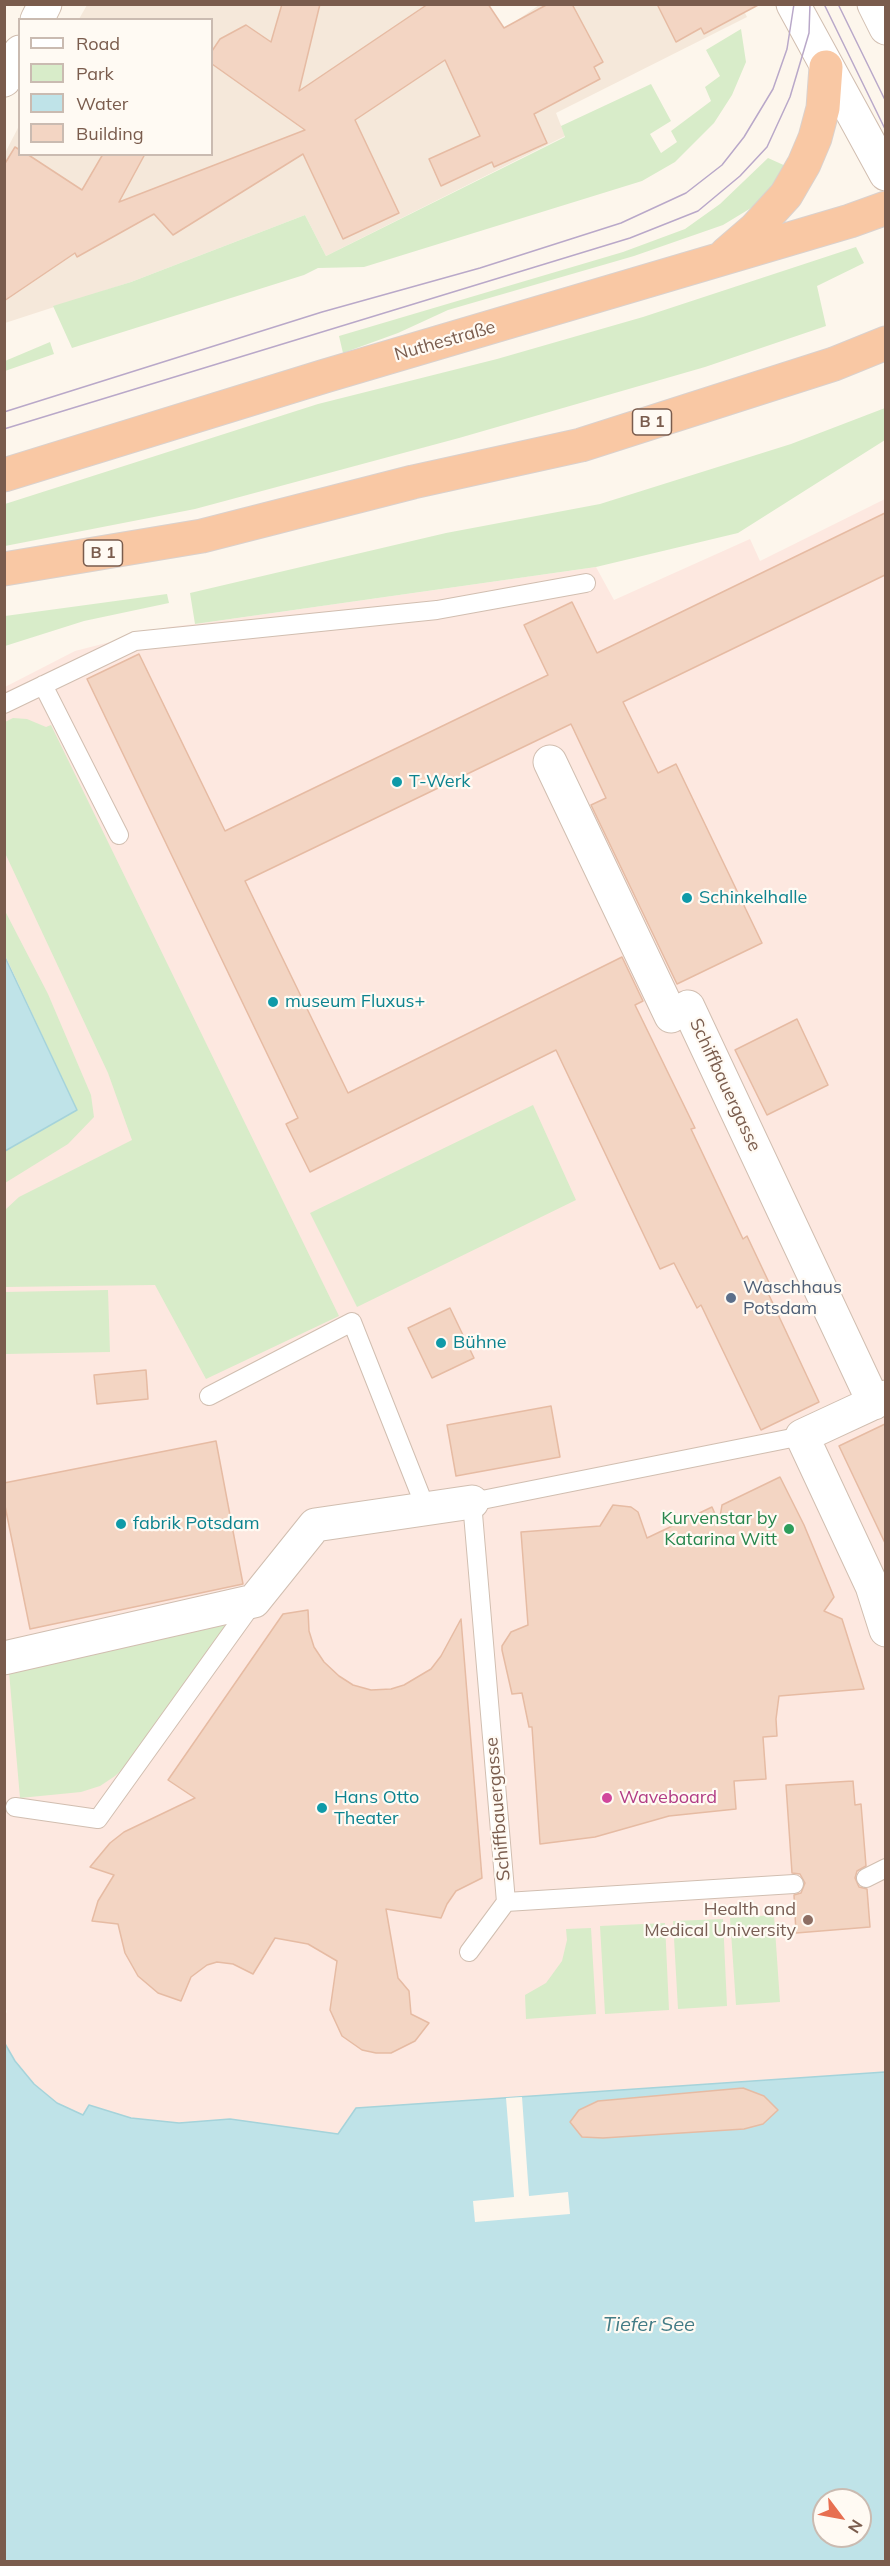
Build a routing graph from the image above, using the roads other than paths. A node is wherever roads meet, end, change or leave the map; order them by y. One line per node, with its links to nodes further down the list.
1 (45, 4): 4 (street)
2 (793, 4): 7 (street)
3 (874, 4): 5 (street)
4 (38, 18)
5 (885, 28)
6 (18, 56): 8 (street)
7 (826, 67): 9 (street); 11 (highway)
8 (4, 80)
9 (885, 174)
10 (885, 208): 11 (highway, Nuthestraße)
11 (718, 261): 13 (highway, Nuthestraße)
12 (885, 343): 14 (highway, B 1)
13 (4, 475)
14 (4, 569)
15 (586, 583): 16 (lane)
16 (44, 685): 17 (lane); 19 (lane)
17 (4, 704)
18 (550, 762): 21 (street, Schiffbauergasse)
19 (119, 836)
20 (209, 1396): 24 (lane)
21 (880, 1400): 22 (street, Schiffbauergasse)
22 (802, 1436): 23 (lane, Schiffbauergasse); 25 (street)
23 (472, 1502): 24 (street, Schiffbauergasse); 33 (lane, Schiffbauergasse)
24 (426, 1509): 26 (street, Schiffbauergasse)
25 (879, 1583): 27 (street)
26 (254, 1602): 28 (street); 29 (lane)
27 (885, 1630)
28 (4, 1658)
29 (15, 1808)
30 (885, 1868): 31 (lane)
31 (866, 1878)
32 (794, 1884): 33 (lane, Schiffbauergasse)
33 (506, 1902): 34 (lane)
34 (469, 1952)

